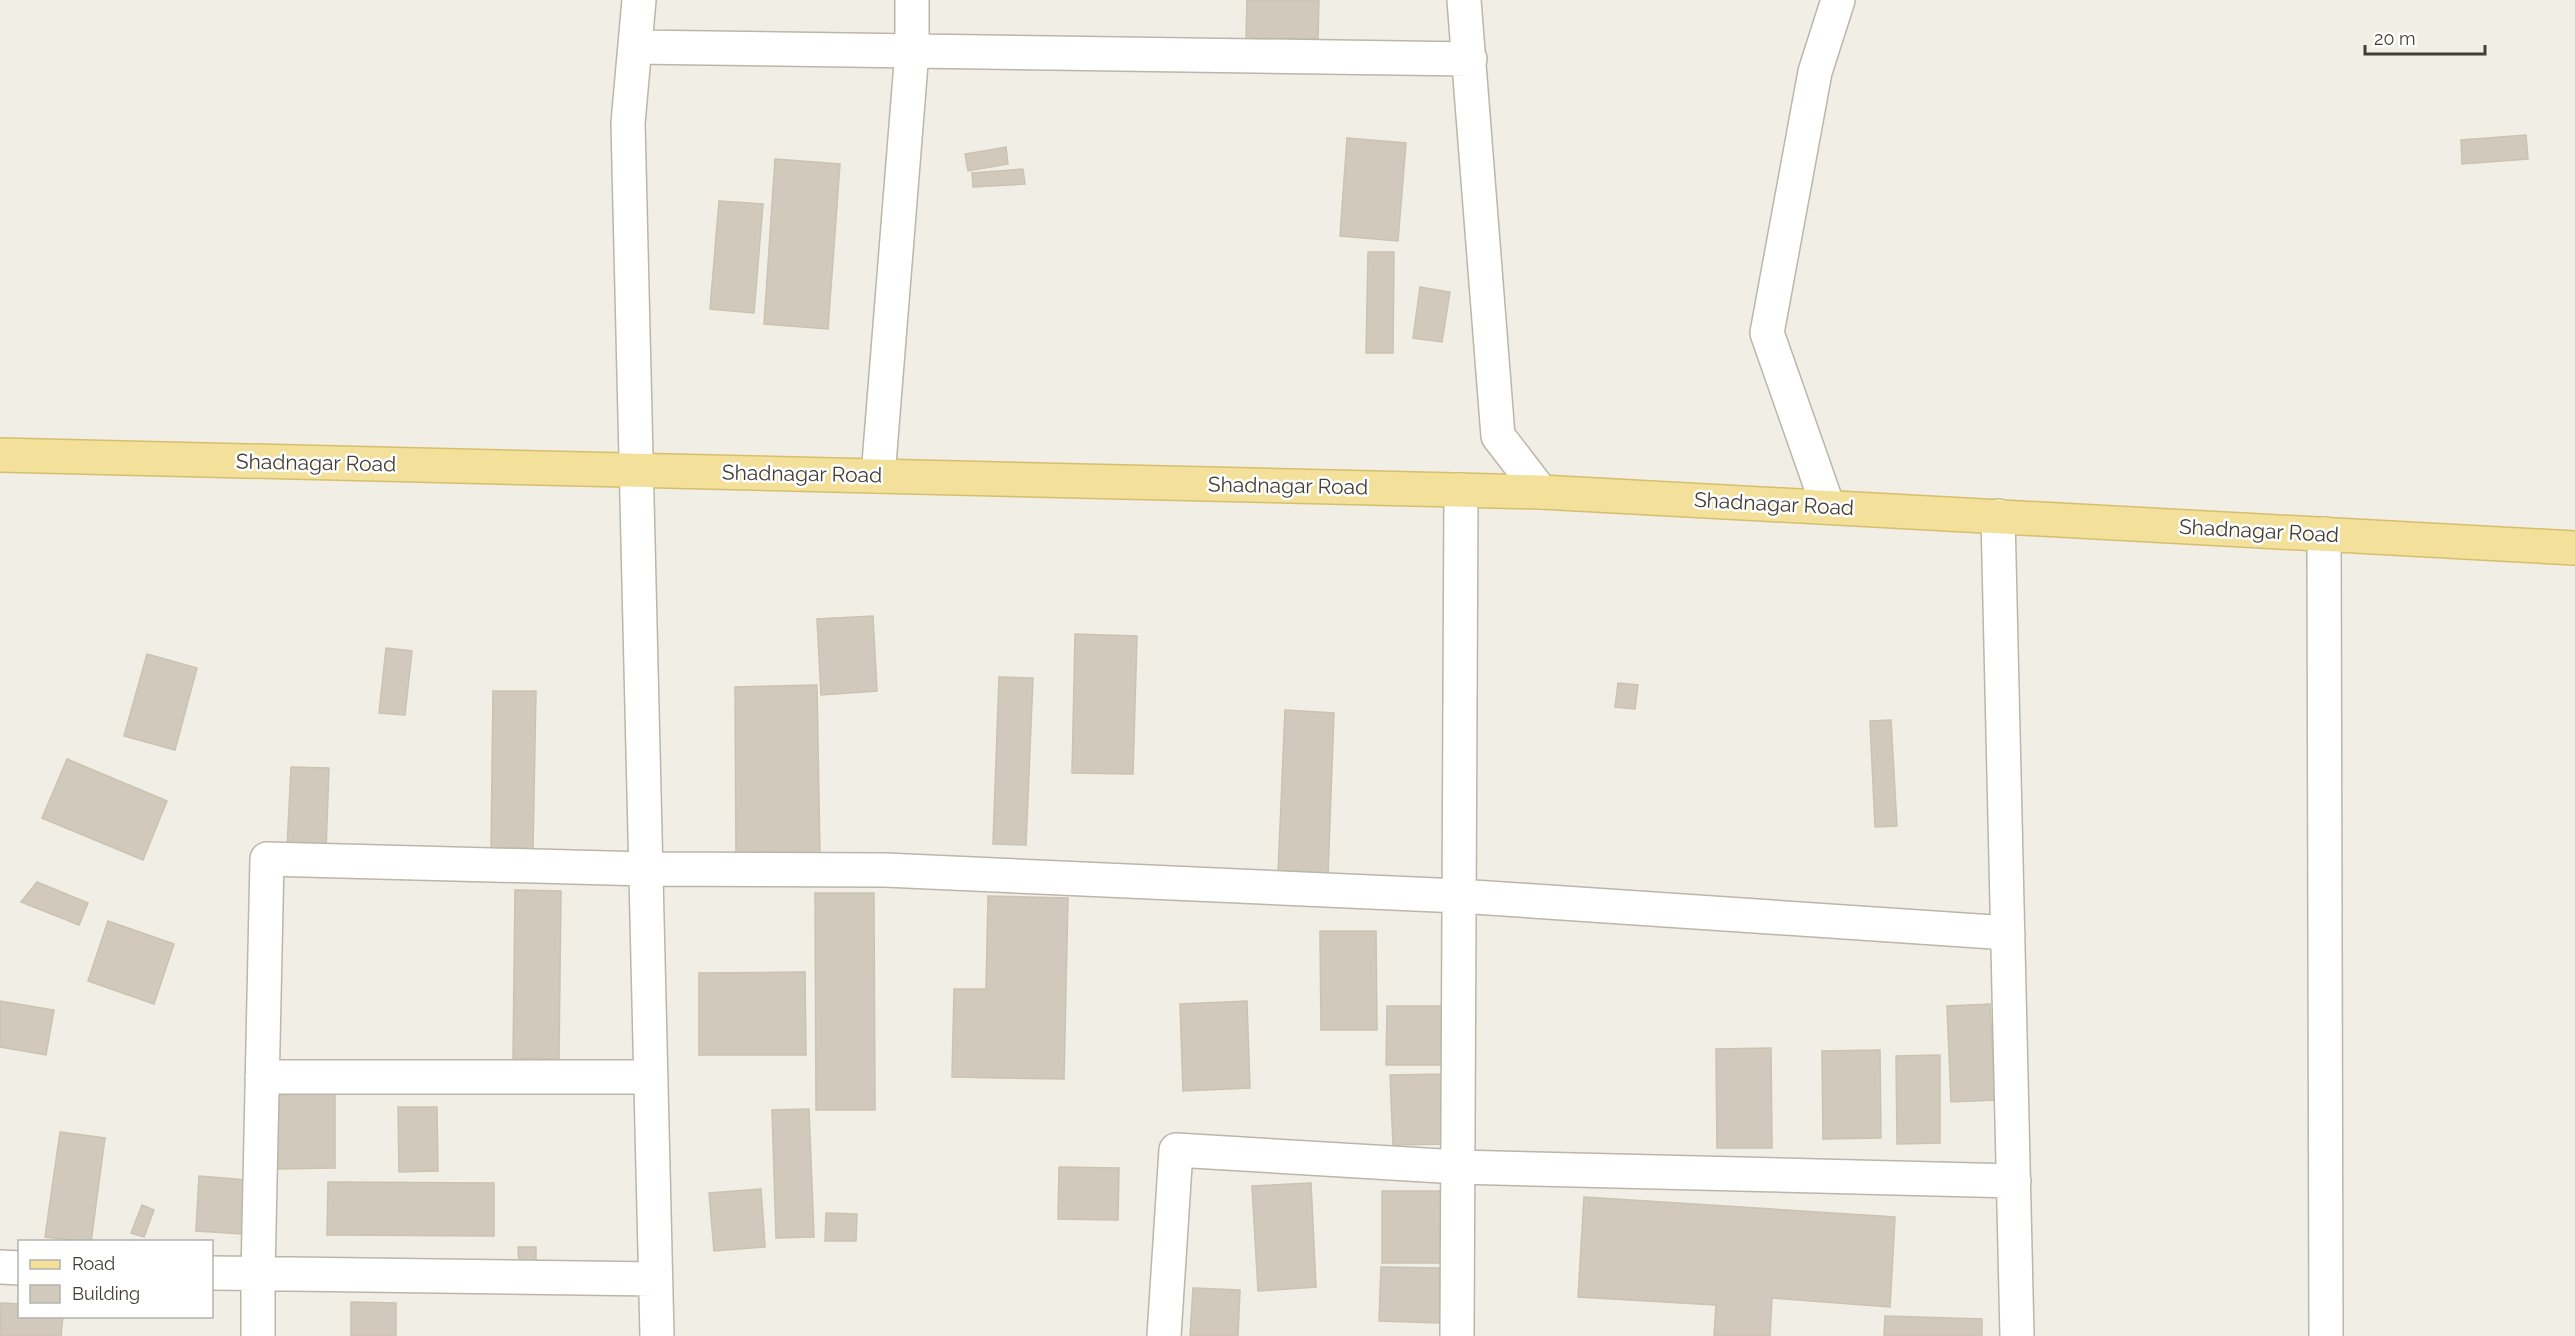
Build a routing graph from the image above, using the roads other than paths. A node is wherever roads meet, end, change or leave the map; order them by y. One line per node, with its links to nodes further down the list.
1 (639, 0): 5 (street)
2 (912, 0): 6 (street)
3 (1464, 0): 7 (street)
4 (1838, 0): 13 (street)
5 (635, 47): 6 (street); 9 (street)
6 (912, 51): 7 (street); 10 (street)
7 (1470, 59): 12 (street)
8 (0, 455): 9 (main road, Shadnagar Road)
9 (635, 470): 10 (main road, Shadnagar Road); 17 (street)
10 (878, 476): 11 (main road, Shadnagar Road)
11 (1461, 490): 12 (main road, Shadnagar Road); 18 (street)
12 (1541, 492): 13 (main road, Shadnagar Road)
13 (1828, 507): 14 (main road, Shadnagar Road)
14 (1998, 516): 15 (main road, Shadnagar Road); 19 (street)
15 (2324, 534): 16 (main road, Shadnagar Road); 34 (street)
16 (2575, 548)
17 (646, 869): 18 (street); 20 (street); 21 (street)
18 (1459, 896): 19 (street); 22 (street)
19 (2008, 933): 23 (street)
20 (262, 1077): 21 (street); 27 (street)
21 (651, 1077): 28 (street)
22 (1458, 1167): 23 (street); 31 (street); 32 (street)
23 (2014, 1181): 33 (street)
24 (0, 1267): 25 (street)
25 (18, 1268)
26 (213, 1273): 27 (street)
27 (258, 1274): 28 (street); 29 (street)
28 (656, 1279): 30 (street)
29 (258, 1336)
30 (657, 1336)
31 (1164, 1336)
32 (1457, 1336)
33 (2017, 1336)
34 (2326, 1336)

